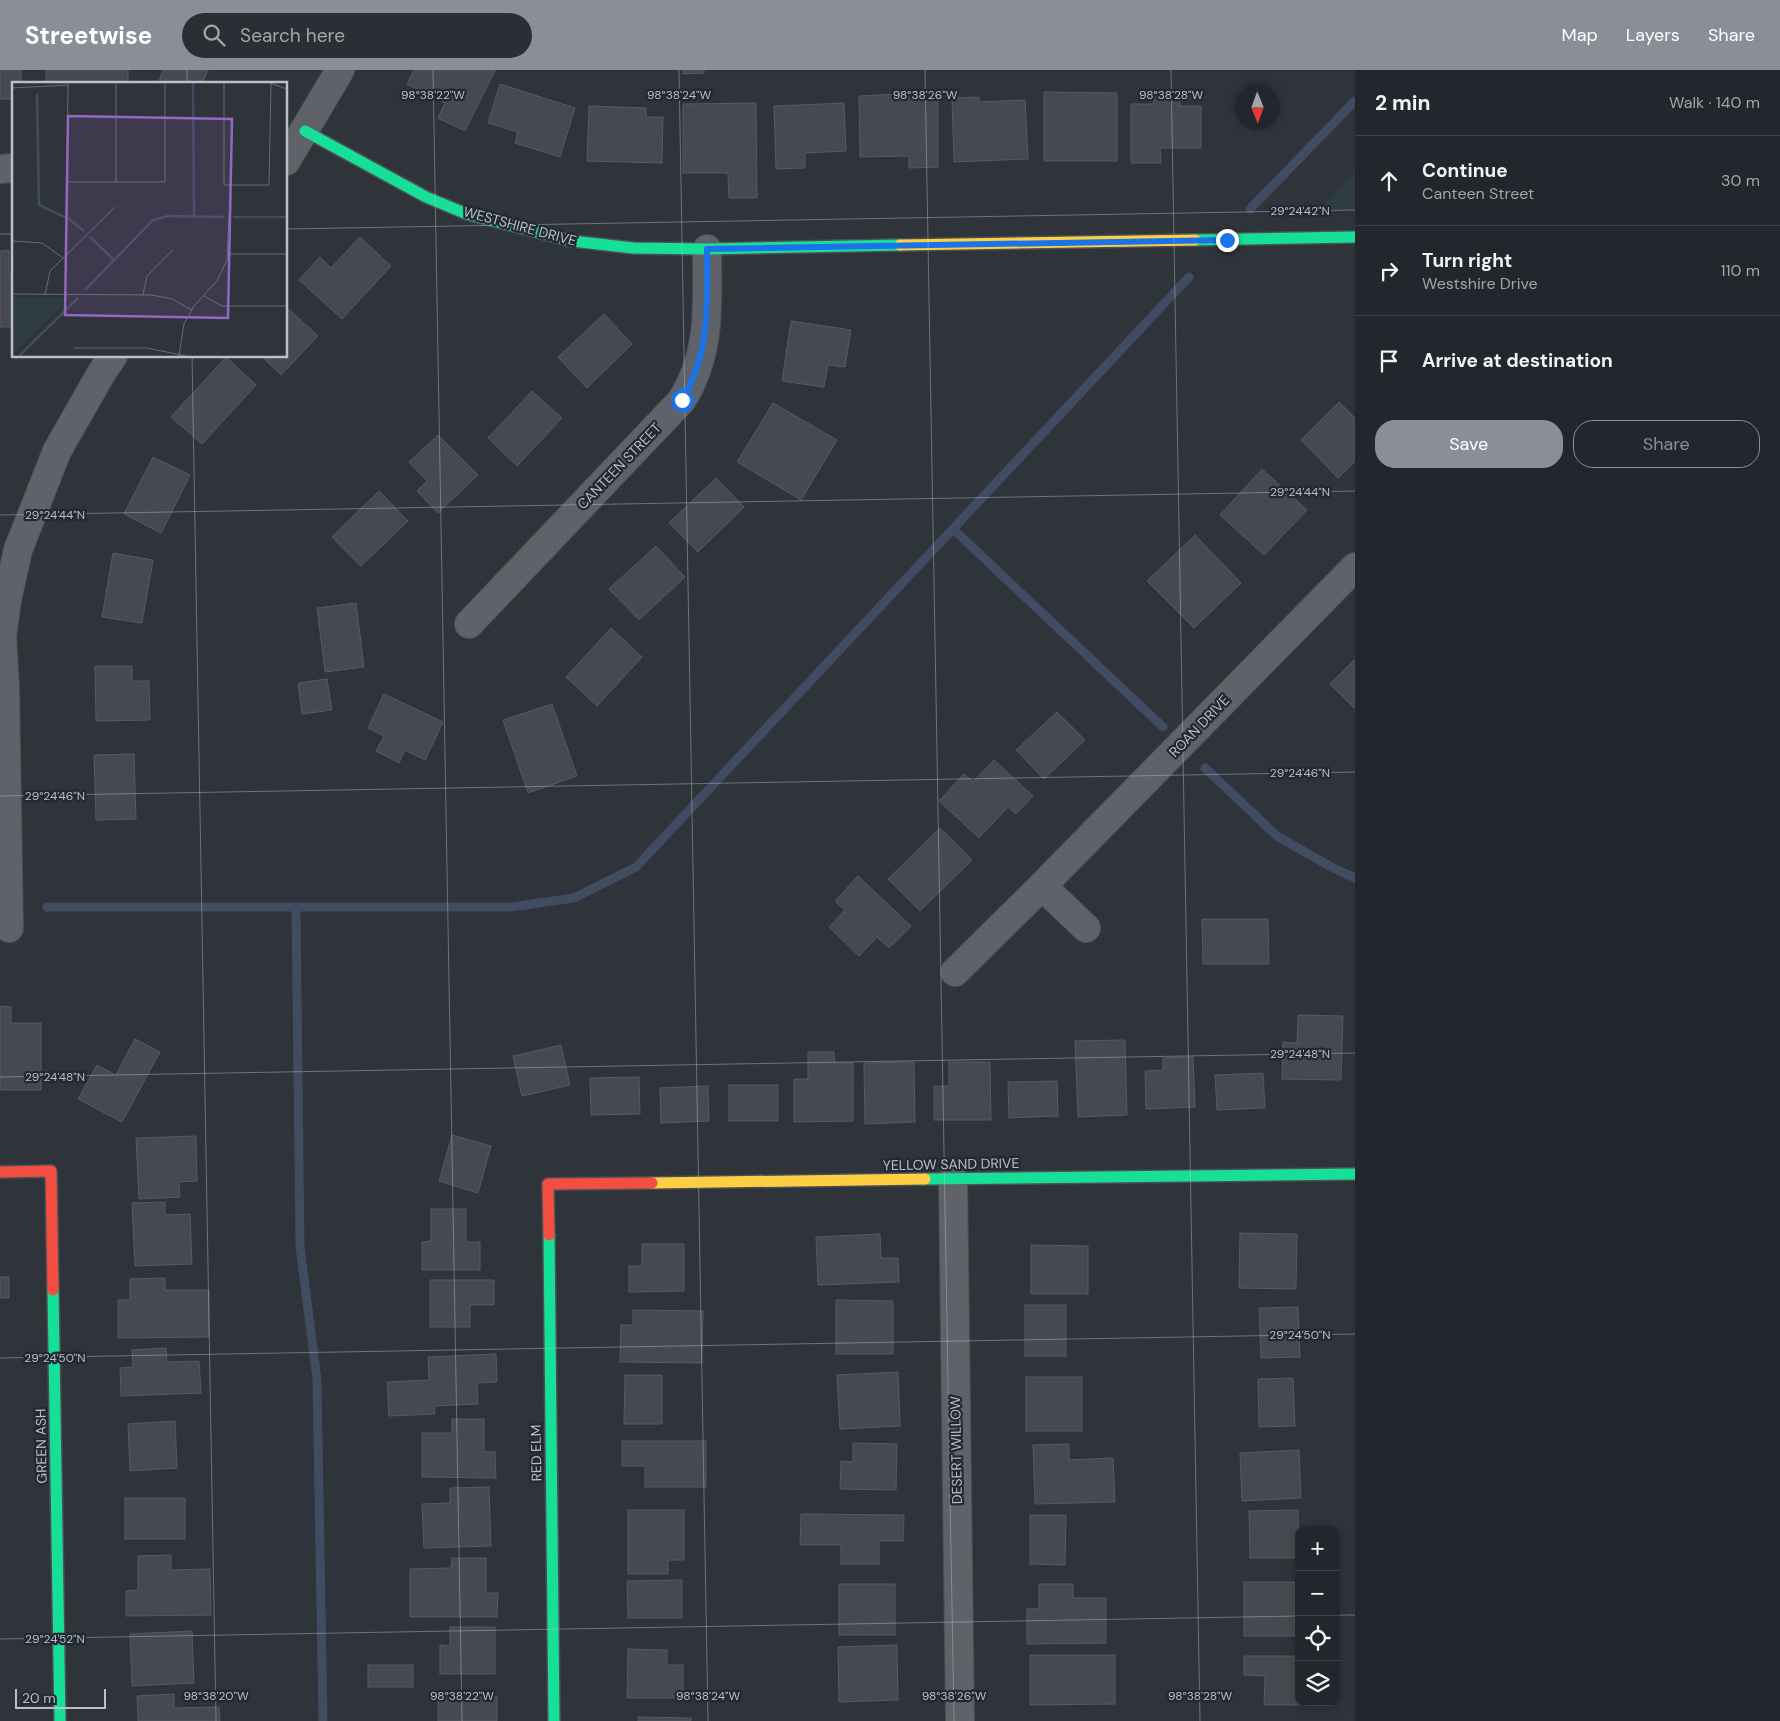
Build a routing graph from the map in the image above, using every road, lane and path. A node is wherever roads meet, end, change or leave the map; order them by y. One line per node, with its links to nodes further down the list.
1 (340, 70): 2 (street)
2 (305, 130): 3 (street); 5 (street, WESTSHIRE DRIVE)
3 (288, 158)
4 (1355, 237): 5 (street, WESTSHIRE DRIVE)
5 (707, 249): 9 (street, CANTEEN STREET)
6 (112, 358): 8 (street)
7 (1355, 567): 10 (street, ROAN DRIVE)
8 (4, 601): 11 (street)
9 (469, 624)
10 (1042, 886): 12 (street); 13 (street, ROAN DRIVE)
11 (10, 928)
12 (1086, 928)
13 (955, 972)
14 (0, 1172): 18 (street, GREEN ASH)
15 (1355, 1174): 16 (street, YELLOW SAND DRIVE)
16 (953, 1179): 17 (street, YELLOW SAND DRIVE); 20 (street, DESERT WILLOW)
17 (548, 1184): 19 (street, RED ELM)
18 (60, 1721)
19 (554, 1721)
20 (960, 1721)

